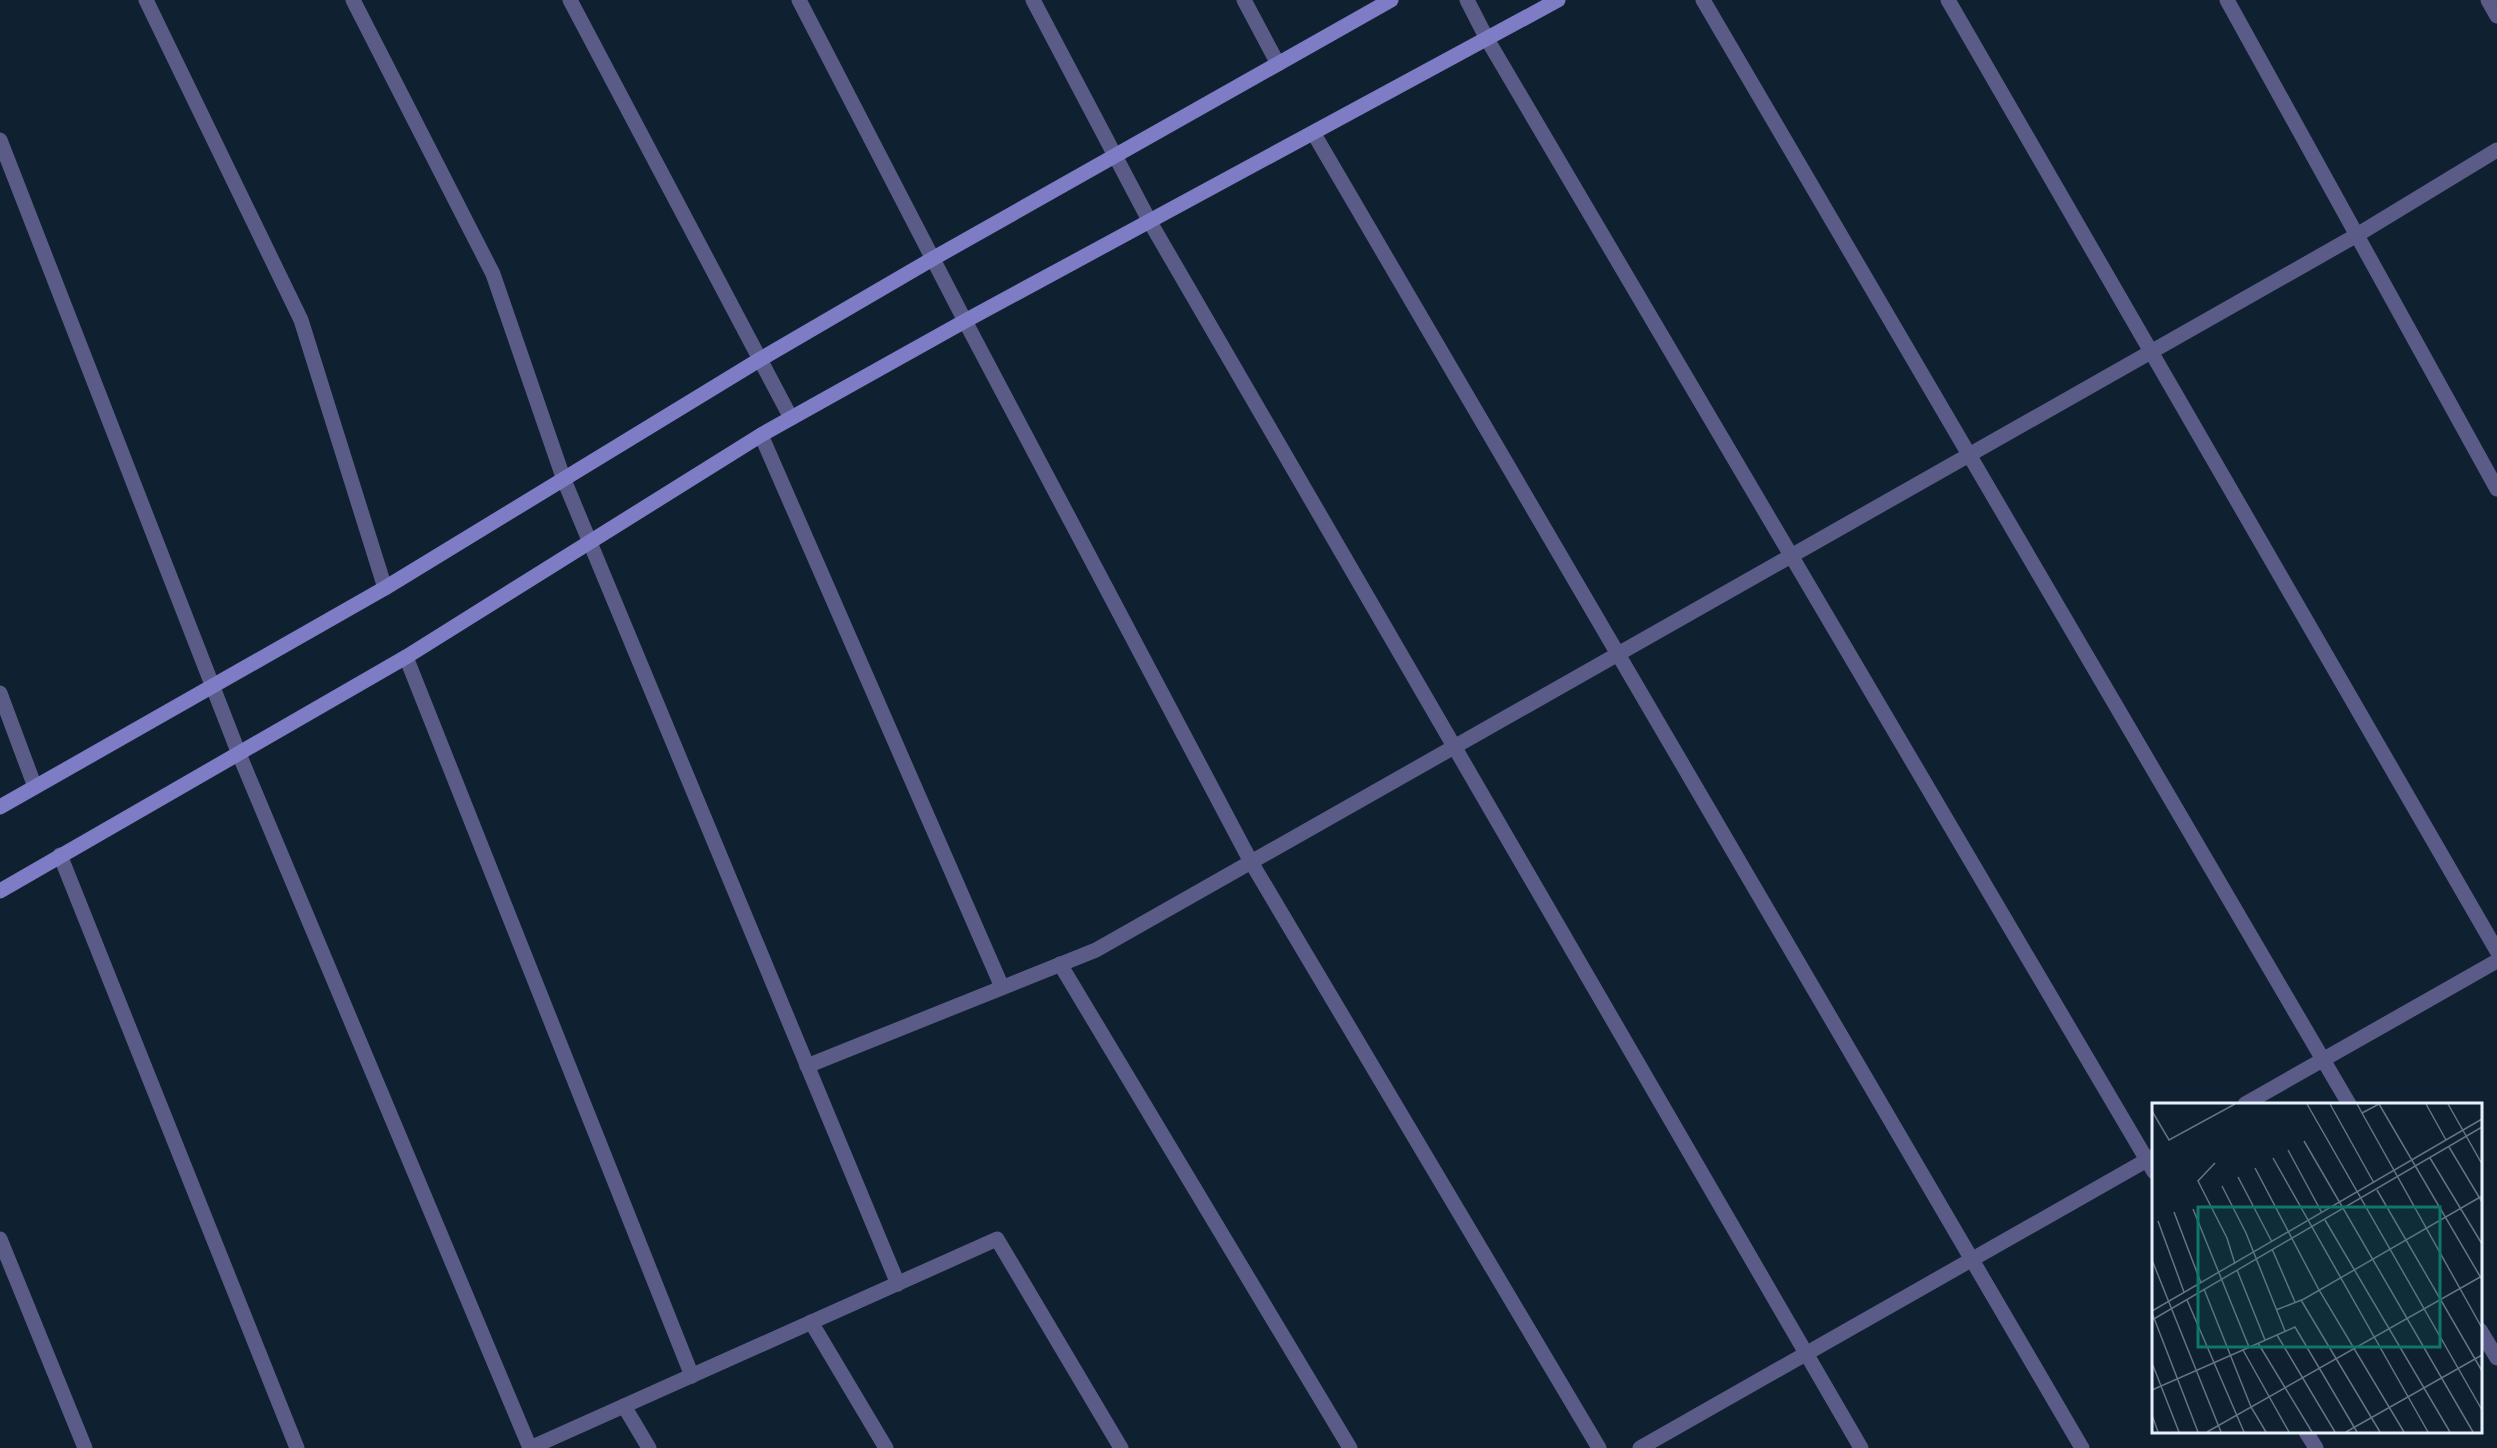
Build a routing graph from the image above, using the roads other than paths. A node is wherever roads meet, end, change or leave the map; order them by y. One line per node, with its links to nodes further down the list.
1 (146, 0): 34 (street)
2 (352, 0): 30 (street)
3 (570, 0): 26 (street)
4 (799, 0): 23 (street)
5 (1034, 0): 20 (street)
6 (1244, 0): 16 (street)
7 (1391, 0): 16 (main road)
8 (1467, 0): 15 (street)
9 (1557, 0): 15 (main road)
10 (1703, 0): 29 (street)
11 (1948, 0): 25 (street)
12 (2227, 0): 22 (street)
13 (2487, 0): 14 (street)
14 (2497, 16)
15 (1487, 39): 17 (main road); 33 (street)
16 (1278, 64): 20 (main road)
17 (1314, 134): 21 (main road); 35 (street)
18 (0, 140): 37 (street)
19 (2497, 150): 22 (street)
20 (1116, 157): 21 (street); 23 (main road)
21 (1150, 222): 24 (main road); 39 (street)
22 (2357, 235): 25 (street); 31 (street)
23 (934, 258): 24 (street); 26 (main road)
24 (965, 321): 27 (main road); 44 (street)
25 (2151, 351): 29 (street); 46 (street)
26 (759, 360): 27 (street); 30 (main road)
27 (791, 418): 28 (main road)
28 (761, 435): 32 (main road); 49 (street)
29 (1969, 454): 33 (street); 50 (street)
30 (564, 480): 32 (street); 34 (main road)
31 (2497, 489)
32 (590, 543): 36 (main road); 51 (street)
33 (1791, 555): 35 (street); 54 (street)
34 (385, 588): 37 (main road)
35 (1617, 654): 39 (street); 56 (street)
36 (406, 657): 40 (main road); 62 (street)
37 (213, 687): 40 (street); 41 (main road)
38 (0, 693): 41 (street)
39 (1455, 746): 44 (street); 60 (street)
40 (239, 754): 43 (main road); 67 (street)
41 (35, 787): 42 (main road)
42 (0, 807)
43 (60, 855): 45 (main road); 66 (street)
44 (1251, 862): 48 (street); 72 (street)
45 (0, 891)
46 (2497, 951)
47 (2497, 961): 50 (street)
48 (1060, 964): 49 (street); 71 (street)
49 (1002, 987): 51 (street)
50 (2323, 1060): 52 (street); 53 (street)
51 (807, 1066): 57 (street)
52 (2247, 1103)
53 (2348, 1103)
54 (2151, 1163): 56 (street)
55 (0, 1239): 65 (street)
56 (1972, 1260): 60 (street); 75 (street)
57 (898, 1284): 58 (street); 70 (street)
58 (811, 1322): 62 (street); 69 (street)
59 (2482, 1332): 61 (street)
60 (1806, 1354): 73 (street); 74 (street)
61 (2497, 1358)
62 (692, 1376): 63 (street)
63 (624, 1406): 67 (street); 68 (street)
64 (2307, 1433): 76 (street)
65 (85, 1448)
66 (297, 1448)
67 (530, 1448)
68 (649, 1448)
69 (886, 1448)
70 (1121, 1448)
71 (1350, 1448)
72 (1599, 1448)
73 (1640, 1448)
74 (1861, 1448)
75 (2082, 1448)
76 (2316, 1448)

